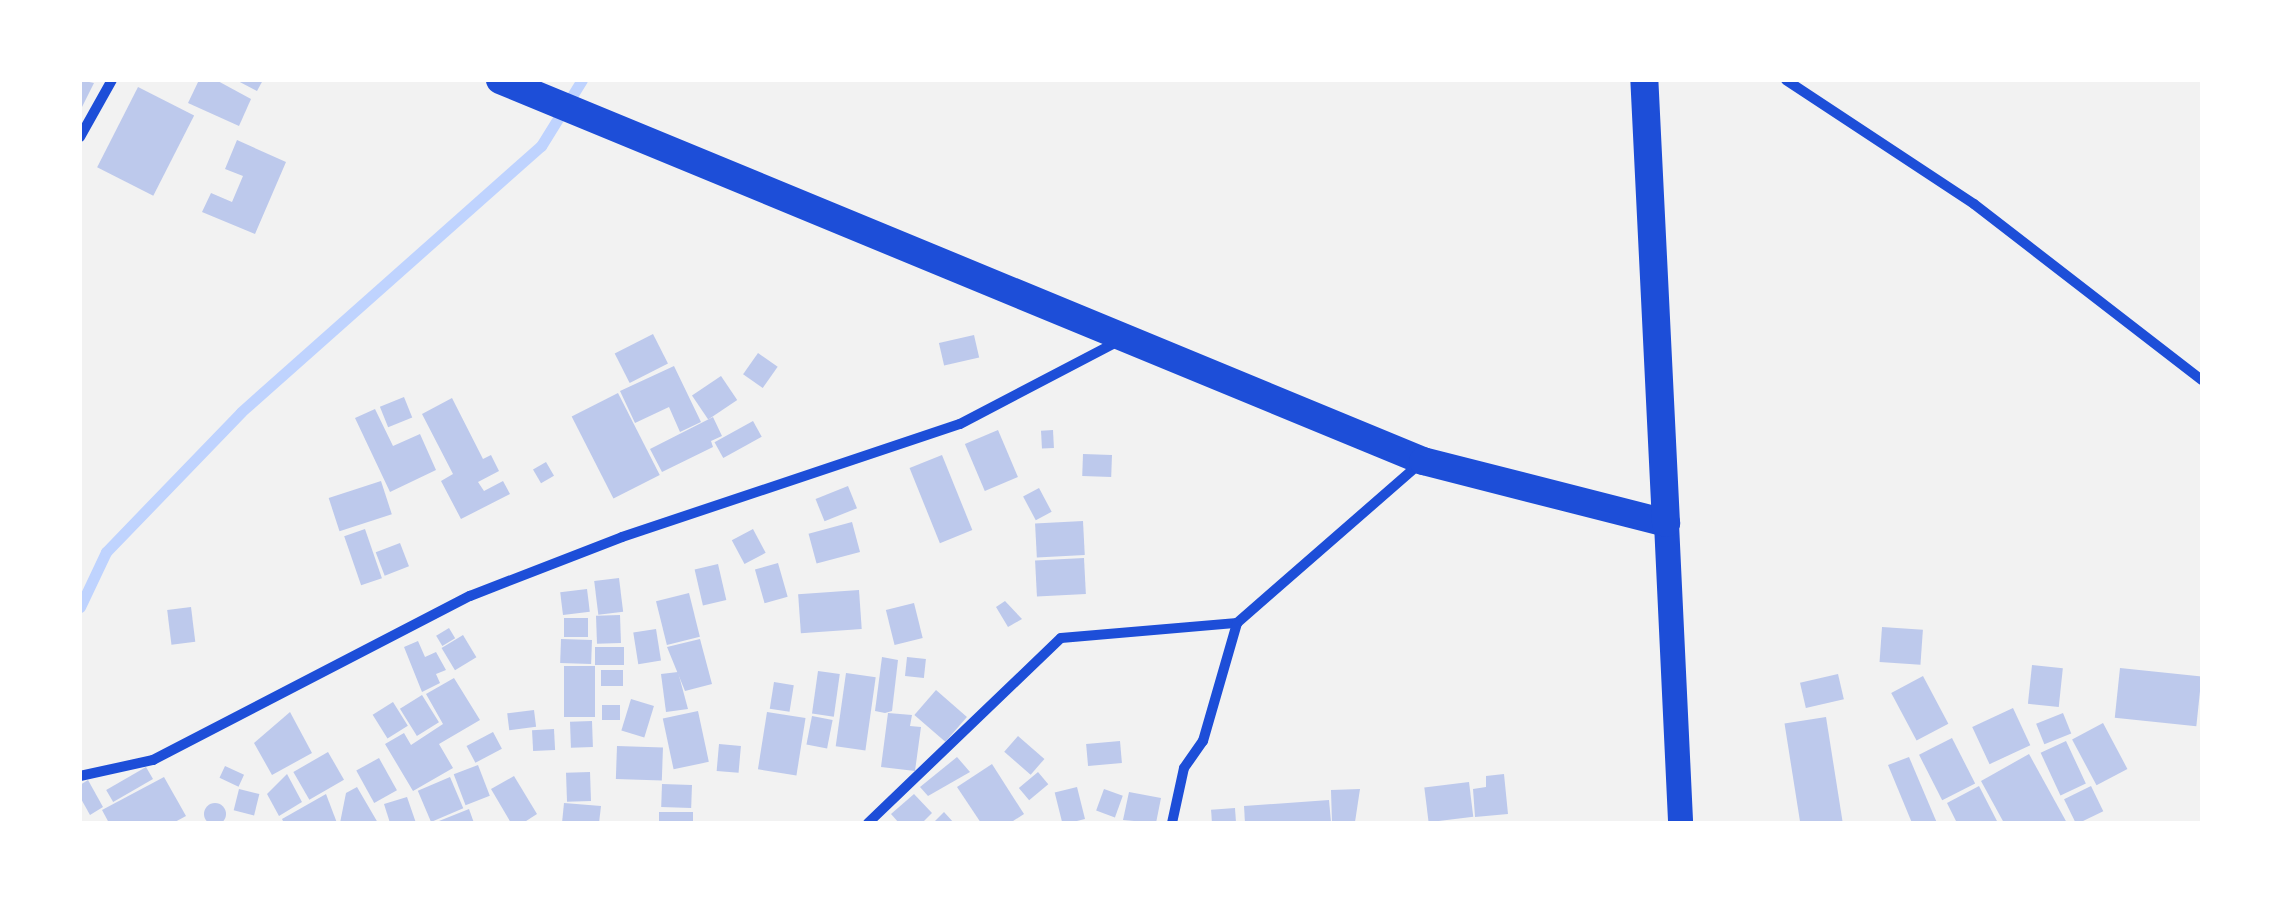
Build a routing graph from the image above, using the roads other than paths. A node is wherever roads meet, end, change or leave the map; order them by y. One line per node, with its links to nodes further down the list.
1 (112, 80): 5 (street)
2 (500, 80): 6 (highway)
3 (1644, 80): 9 (highway)
4 (1786, 80): 7 (street)
5 (80, 137)
6 (1131, 335): 8 (highway); 11 (street)
7 (2202, 380)
8 (1423, 460): 9 (highway); 10 (street)
9 (1666, 523): 14 (main road)
10 (1236, 623): 12 (street); 13 (street)
11 (80, 776)
12 (868, 823)
13 (1172, 823)
14 (1680, 823)

